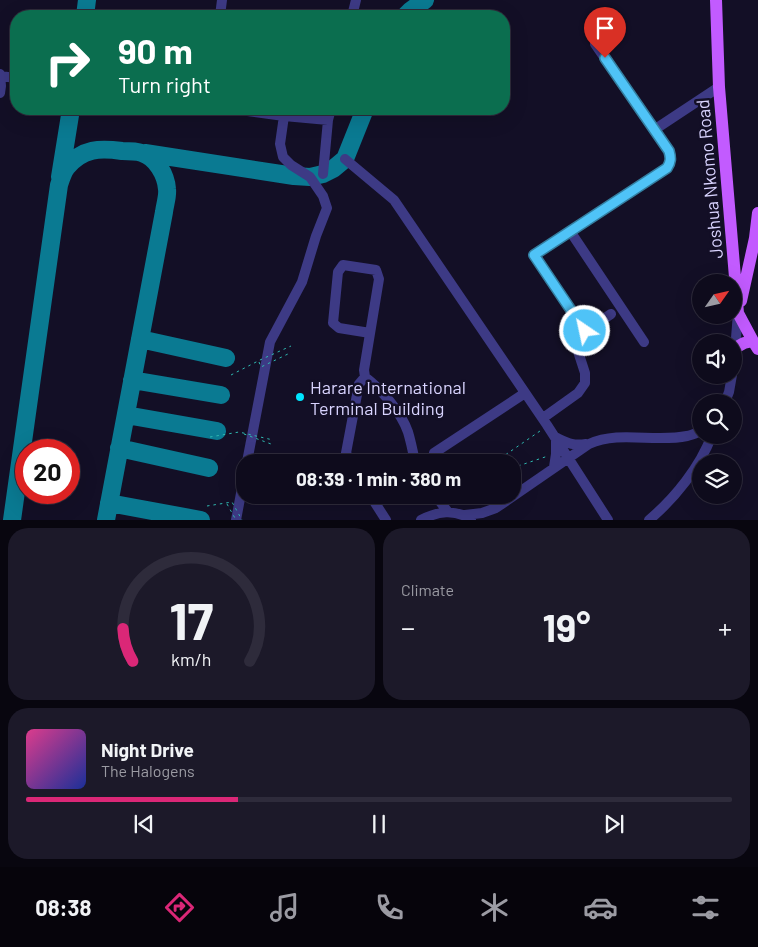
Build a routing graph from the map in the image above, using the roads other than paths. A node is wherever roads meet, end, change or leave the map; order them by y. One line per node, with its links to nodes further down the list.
1 (716, 0): 4 (main road, Joshua Nkomo Road)
2 (595, 44): 10 (street)
3 (0, 75): 5 (street)
4 (719, 87): 10 (street); 17 (main road, Joshua Nkomo Road)
5 (0, 93)
6 (277, 115): 8 (street)
7 (329, 115): 9 (street)
8 (284, 116): 9 (street); 34 (street)
9 (328, 120): 12 (street)
10 (654, 130): 14 (street)
11 (345, 159): 27 (street)
12 (323, 174)
13 (758, 214): 15 (main road, Joshua Nkomo Road)
14 (570, 231): 21 (street); 23 (street)
15 (754, 238): 16 (street); 18 (main road, Joshua Nkomo Road)
16 (758, 252)
17 (735, 274)
18 (742, 294)
19 (611, 314): 21 (street)
20 (742, 321): 25 (main road)
21 (585, 331): 28 (street)
22 (370, 333): 22 (street); 26 (street)
23 (644, 342)
24 (742, 344): 25 (main road)
25 (755, 345)
26 (365, 377): 35 (street); 36 (street)
27 (525, 393): 28 (street); 33 (street)
28 (543, 418): 30 (street)
29 (692, 435): 31 (street)
30 (555, 438): 31 (street); 37 (street); 38 (street)
31 (589, 444): 37 (street)
32 (707, 444): 48 (street)
33 (434, 453)
34 (249, 454)
35 (346, 454)
36 (413, 454)
37 (568, 458): 38 (street); 47 (street)
38 (554, 467): 43 (street)
39 (239, 504): 44 (street)
40 (376, 504): 45 (street)
41 (442, 504): 42 (street)
42 (448, 512): 43 (street); 46 (street)
43 (468, 517)
44 (236, 520)
45 (386, 520)
46 (421, 520)
47 (608, 520)
48 (649, 520)

